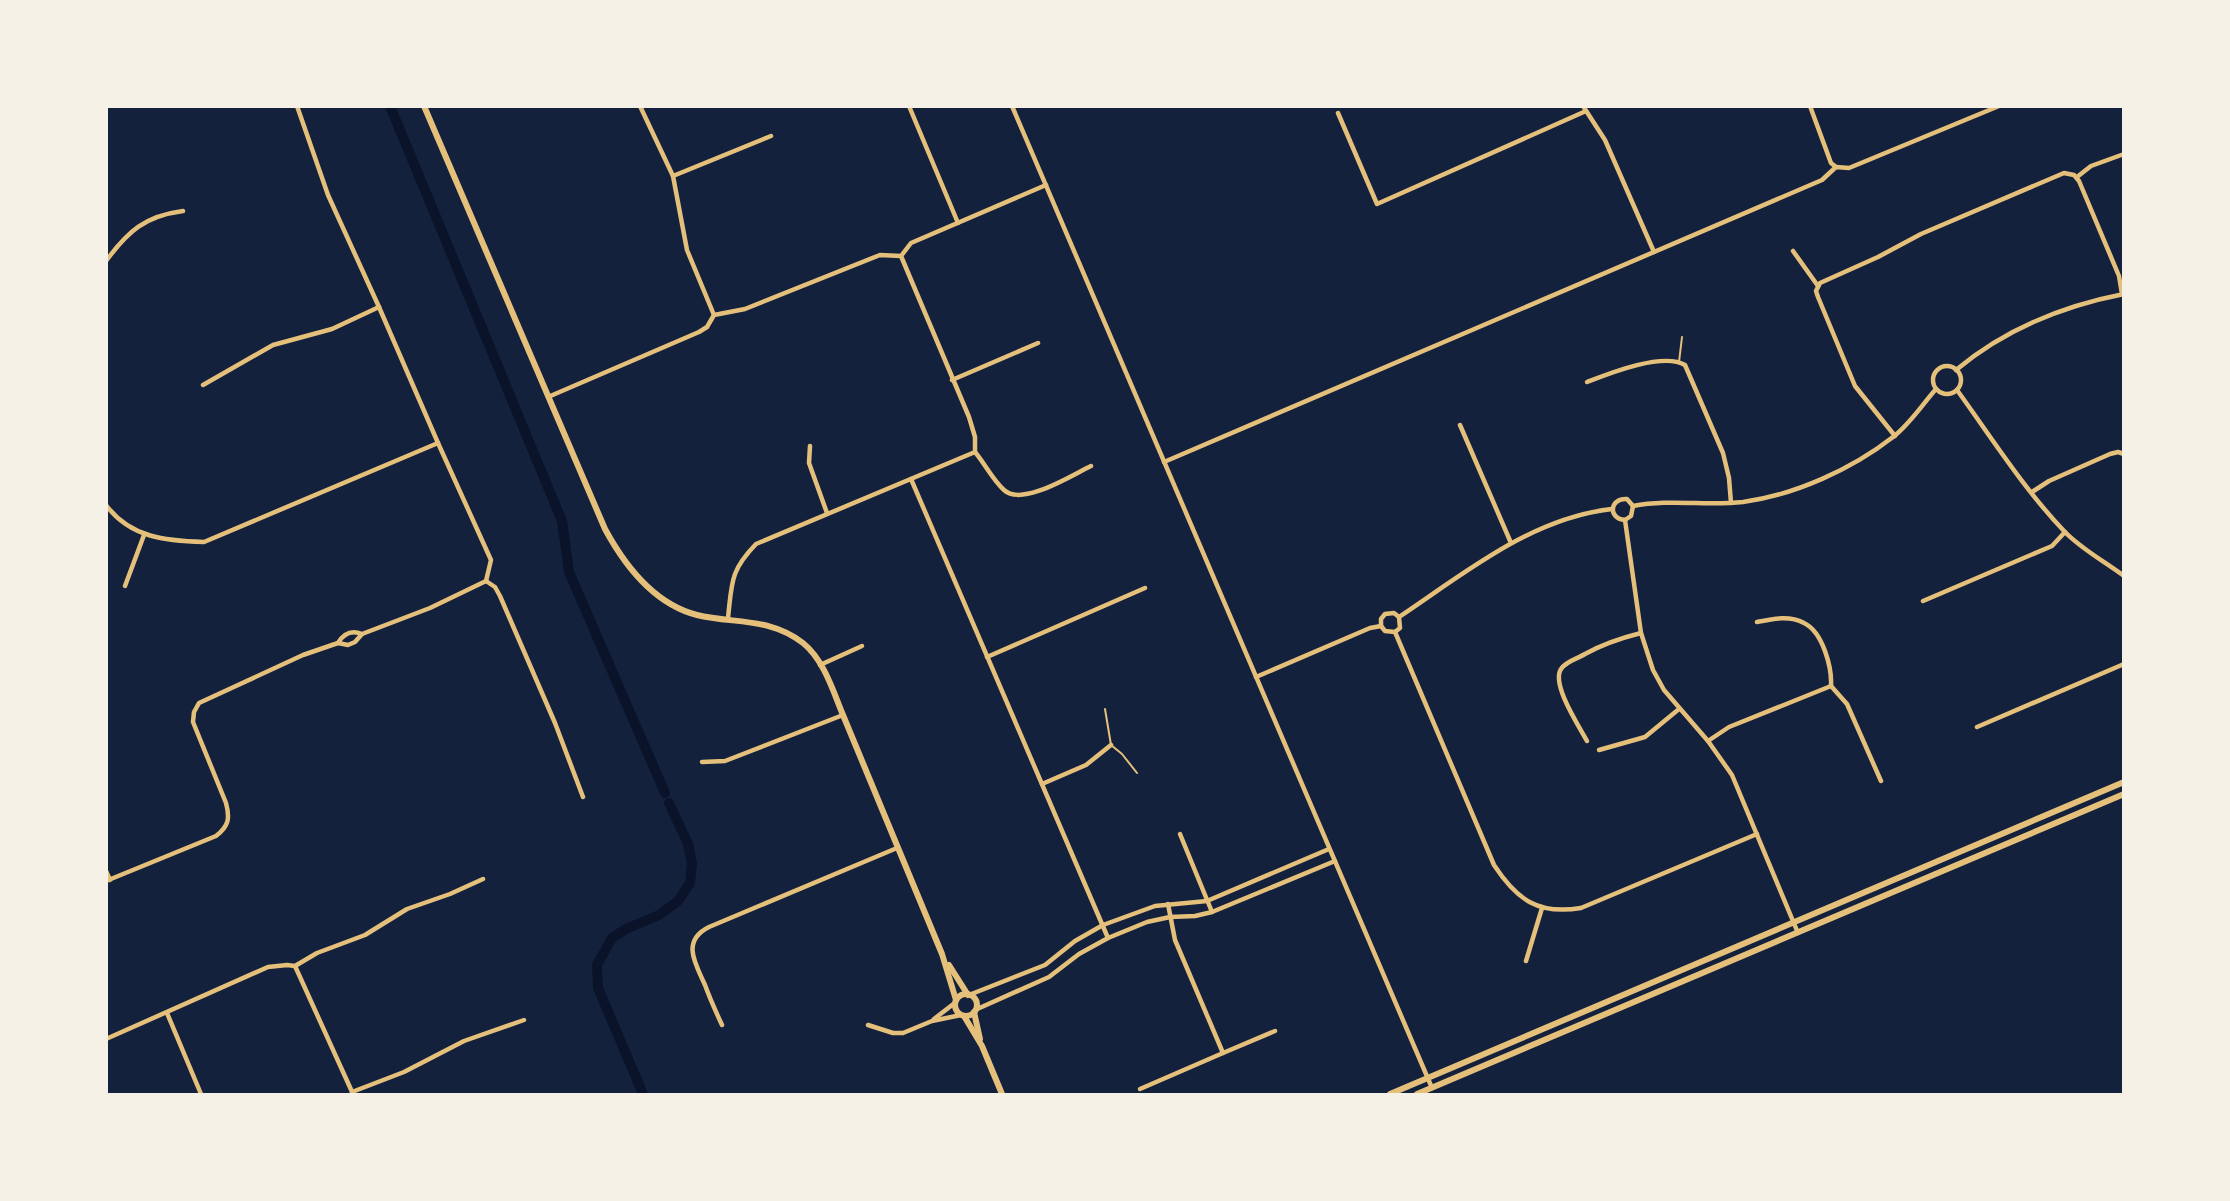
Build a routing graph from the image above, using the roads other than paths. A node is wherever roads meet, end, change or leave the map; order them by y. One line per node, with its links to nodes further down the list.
1 (297, 106): 24 (street)
2 (424, 106): 35 (street)
3 (640, 106): 13 (street)
4 (909, 106): 17 (street)
5 (1012, 106): 15 (street)
6 (1810, 106): 12 (street)
7 (1999, 106): 12 (street)
8 (1585, 109): 9 (street); 19 (street)
9 (1338, 113)
10 (771, 136): 13 (street)
11 (2124, 154): 14 (street)
12 (1836, 167): 19 (street)
13 (673, 176): 25 (street)
14 (2077, 177): 22 (street); 23 (street)
15 (1046, 185): 17 (street); 42 (street)
16 (183, 211): 21 (street)
17 (958, 224): 20 (street)
18 (1793, 251): 22 (street)
19 (1654, 252): 42 (street)
20 (901, 256): 25 (street); 30 (street)
21 (106, 261)
22 (1818, 286): 37 (street)
23 (2123, 294): 29 (street)
24 (379, 307): 32 (street); 38 (street)
25 (714, 315): 35 (street)
26 (1682, 337): 28 (lane)
27 (1038, 343): 30 (street)
28 (1679, 362): 31 (street); 46 (street)
29 (1956, 370): 33 (street); 34 (street)
30 (952, 380): 40 (street)
31 (1587, 382)
32 (203, 385)
33 (1936, 389): 34 (street); 37 (street)
34 (1957, 390): 45 (street)
35 (548, 397): 61 (street)
36 (1460, 425): 54 (street)
37 (1895, 436): 46 (street)
38 (438, 443): 53 (street); 56 (street)
39 (810, 446): 50 (street)
40 (975, 452): 43 (street); 44 (street)
41 (2124, 454): 45 (street)
42 (1164, 462): 72 (street)
43 (1091, 466)
44 (911, 479): 50 (street); 69 (street)
45 (2032, 492): 52 (street)
46 (1731, 503): 48 (street)
47 (106, 505): 53 (street)
48 (1633, 506): 49 (street); 51 (street)
49 (1612, 509): 51 (street); 54 (street)
50 (827, 513): 61 (street)
51 (1625, 520): 65 (street)
52 (2065, 532): 55 (street); 59 (street)
53 (144, 535): 57 (street)
54 (1511, 543): 60 (street)
55 (2124, 576)
56 (486, 581): 66 (street); 88 (street)
57 (125, 586)
58 (1145, 588): 69 (street)
59 (1923, 601)
60 (1399, 617): 63 (street); 64 (street)
61 (728, 618): 71 (street)
62 (1757, 622): 73 (street)
63 (1381, 626): 64 (street); 72 (street)
64 (1395, 632): 99 (street)
65 (1641, 633): 75 (street); 78 (street)
66 (362, 634): 67 (street); 67 (street)
67 (338, 643): 96 (street)
68 (862, 646): 71 (street)
69 (987, 657): 86 (street)
70 (2124, 664): 77 (street)
71 (820, 665): 76 (street)
72 (1256, 677): 92 (street)
73 (1832, 686): 79 (street); 84 (street)
74 (1105, 709): 80 (lane)
75 (1679, 709): 79 (street); 81 (street)
76 (843, 715): 82 (street); 91 (street)
77 (1977, 727)
78 (1587, 741)
79 (1708, 741): 90 (street)
80 (1111, 746): 83 (lane); 86 (street)
81 (1599, 750)
82 (702, 762)
83 (1137, 773)
84 (1881, 781)
85 (2124, 782): 102 (street)
86 (1042, 784): 103 (street)
87 (2124, 794): 104 (street)
88 (583, 797)
89 (1180, 834): 97 (street)
90 (1757, 834): 99 (street); 102 (street)
91 (897, 848): 106 (street); 116 (street)
92 (1329, 849): 93 (street); 97 (street)
93 (1335, 861): 100 (street); 122 (street)
94 (106, 871): 96 (street)
95 (483, 879): 108 (street)
96 (108, 881)
97 (1207, 901): 98 (street); 100 (street)
98 (1168, 904): 101 (street); 103 (street)
99 (1542, 908): 107 (street)
100 (1212, 912): 101 (street)
101 (1170, 917): 105 (street); 121 (street)
102 (1794, 923): 104 (street); 122 (street)
103 (1103, 925): 105 (street); 109 (street)
104 (1798, 933): 123 (street)
105 (1108, 938): 111 (street)
106 (942, 954): 109 (street); 110 (street)
107 (1526, 961)
108 (295, 966): 112 (street); 125 (street)
109 (969, 995): 110 (street); 111 (street)
110 (956, 1001): 113 (street); 115 (street)
111 (975, 1011): 113 (street); 120 (street)
112 (167, 1013): 119 (street); 126 (street)
113 (962, 1015): 115 (street); 120 (street)
114 (524, 1020): 125 (street)
115 (932, 1021): 117 (street)
116 (722, 1025)
117 (868, 1025)
118 (1275, 1031): 121 (street)
119 (106, 1039)
120 (982, 1046): 127 (street)
121 (1223, 1053): 124 (street)
122 (1427, 1078): 123 (street); 128 (street)
123 (1432, 1088): 129 (street)
124 (1140, 1089)
125 (352, 1093)
126 (201, 1095)
127 (1002, 1095)
128 (1390, 1095)
129 (1417, 1095)

